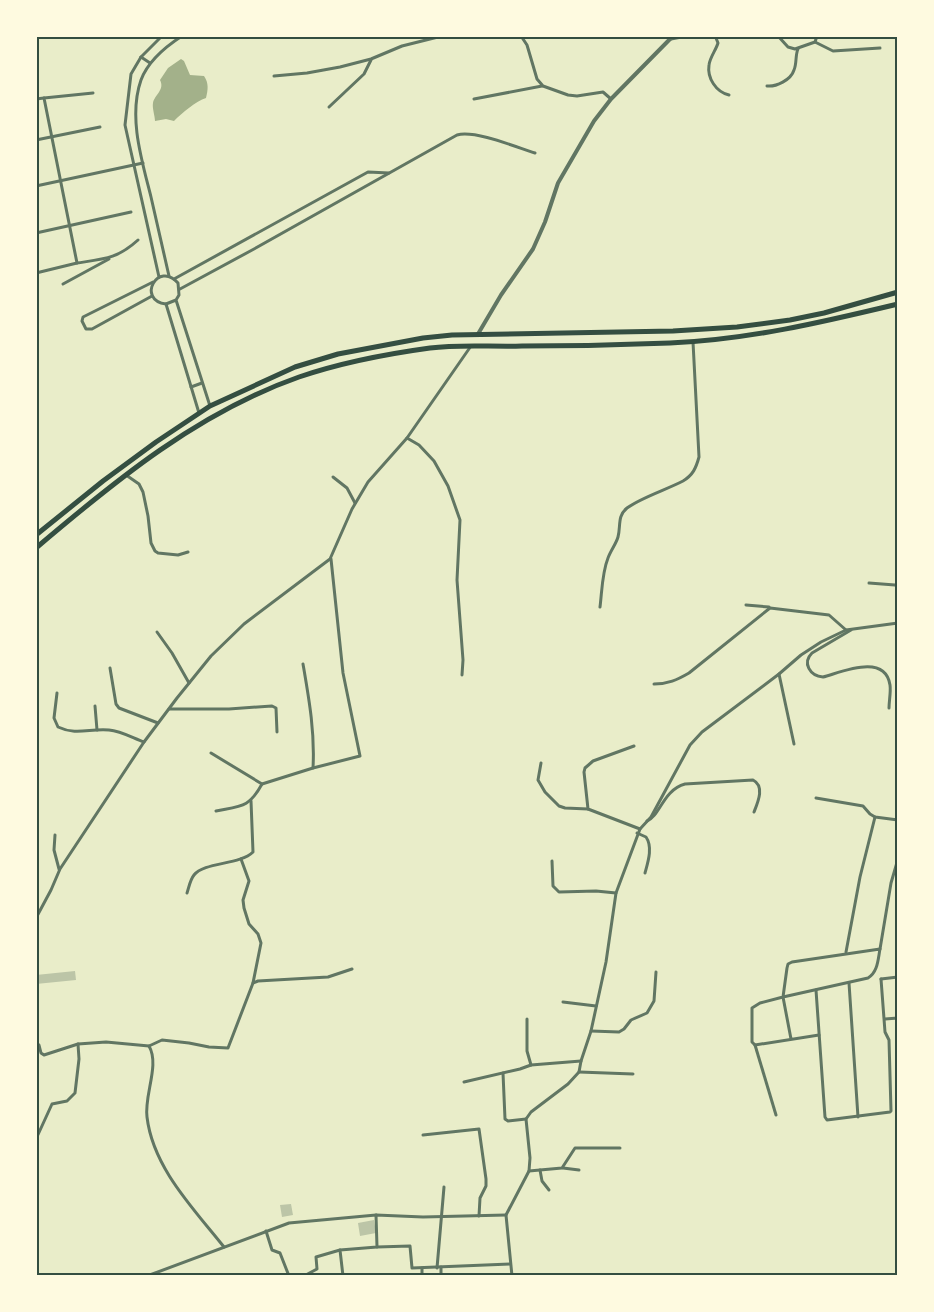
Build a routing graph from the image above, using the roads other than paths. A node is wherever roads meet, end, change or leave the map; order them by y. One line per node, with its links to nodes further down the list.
1 (162, 36): 13 (street)
2 (182, 36): 15 (street)
3 (442, 36): 14 (street)
4 (521, 36): 17 (street)
5 (687, 36): 9 (street)
6 (712, 36): 20 (street)
7 (778, 36): 12 (street)
8 (817, 36): 10 (street)
9 (672, 38): 24 (street)
10 (815, 42): 11 (street); 12 (street)
11 (880, 48)
12 (798, 49): 18 (street)
13 (141, 57): 15 (street); 31 (street)
14 (371, 59): 16 (street); 25 (street)
15 (150, 63): 30 (street)
16 (274, 76)
17 (543, 86): 23 (street); 24 (street)
18 (766, 86)
19 (93, 93): 21 (street)
20 (729, 95)
21 (44, 98): 22 (street); 27 (street)
22 (36, 99)
23 (474, 99)
24 (611, 99): 54 (street)
25 (329, 107)
26 (100, 126): 27 (street)
27 (51, 137): 28 (street); 33 (street)
28 (36, 140)
29 (535, 153): 32 (street)
30 (143, 163): 31 (street); 42 (street)
31 (133, 165): 33 (street); 43 (street)
32 (390, 173): 44 (street); 47 (street)
33 (61, 180): 34 (street); 36 (street)
34 (36, 186)
35 (131, 212): 36 (street)
36 (70, 226): 37 (street); 40 (street)
37 (36, 233)
38 (138, 240): 39 (street)
39 (112, 258): 40 (street); 46 (street)
40 (77, 263): 41 (street)
41 (36, 273)
42 (169, 276): 43 (street); 44 (street)
43 (159, 277): 45 (street)
44 (174, 279): 47 (street)
45 (154, 281): 49 (street); 49 (street)
46 (63, 284)
47 (180, 289): 50 (street)
48 (898, 292): 53 (highway)
49 (152, 296): 51 (street)
50 (176, 300): 51 (street); 59 (street)
51 (166, 304): 61 (street)
52 (898, 304): 55 (highway)
53 (549, 333): 54 (highway); 57 (highway)
54 (478, 334): 58 (highway)
55 (693, 342): 57 (highway); 77 (street)
56 (471, 346): 57 (highway); 60 (highway); 64 (street)
57 (548, 346)
58 (272, 377): 60 (highway); 62 (highway)
59 (202, 383): 61 (street); 62 (street)
60 (277, 386): 65 (highway)
61 (191, 387): 63 (street)
62 (210, 406): 63 (highway)
63 (199, 413): 67 (highway)
64 (407, 438): 69 (street); 86 (street)
65 (126, 476): 68 (highway); 72 (street)
66 (333, 477): 69 (street)
67 (104, 480): 68 (highway); 70 (highway)
68 (109, 488): 71 (highway)
69 (355, 504): 73 (street)
70 (36, 535)
71 (36, 548)
72 (188, 552)
73 (330, 559): 87 (street); 101 (street)
74 (869, 583): 75 (street)
75 (898, 586)
76 (746, 605): 78 (street)
77 (600, 607)
78 (770, 608): 81 (street); 88 (street)
79 (898, 623): 80 (street)
80 (854, 628): 81 (street); 91 (street)
81 (846, 630): 85 (street)
82 (157, 632): 87 (street)
83 (303, 664): 101 (street)
84 (110, 668): 93 (street)
85 (779, 674): 97 (street); 110 (street)
86 (462, 675)
87 (189, 683): 92 (street)
88 (654, 684)
89 (57, 693): 94 (street)
90 (95, 706): 94 (street)
91 (889, 708)
92 (168, 709): 93 (street); 95 (street)
93 (158, 723): 96 (street)
94 (97, 730): 96 (street)
95 (278, 732)
96 (144, 742): 117 (street)
97 (794, 744)
98 (634, 746): 105 (street)
99 (211, 752): 102 (street)
100 (541, 763): 105 (street)
101 (313, 768): 102 (street)
102 (262, 784): 104 (street)
103 (816, 798): 108 (street)
104 (251, 801): 106 (street); 114 (street)
105 (588, 809): 111 (street)
106 (216, 810)
107 (754, 812): 110 (street)
108 (875, 817): 109 (street); 123 (street)
109 (898, 820)
110 (647, 822): 111 (street)
111 (640, 829): 112 (street)
112 (637, 833): 118 (street); 120 (street)
113 (55, 835): 117 (street)
114 (241, 859): 119 (street); 130 (street)
115 (898, 859): 122 (street)
116 (552, 860): 120 (street)
117 (60, 869): 121 (street)
118 (645, 873)
119 (187, 893)
120 (616, 893): 134 (street)
121 (36, 918)
122 (880, 949): 123 (street); 126 (street)
123 (846, 952): 132 (street)
124 (352, 969): 130 (street)
125 (656, 972): 138 (street)
126 (873, 975): 128 (street); 129 (street)
127 (898, 976): 128 (street)
128 (881, 979): 137 (street)
129 (849, 982): 131 (street); 152 (street)
130 (253, 984): 144 (street)
131 (816, 990): 132 (street); 139 (street)
132 (783, 997): 140 (street); 143 (street)
133 (563, 1002): 134 (street)
134 (596, 1006): 138 (street)
135 (898, 1018): 137 (street)
136 (528, 1019): 146 (street)
137 (885, 1019): 152 (street)
138 (591, 1031): 145 (street)
139 (819, 1035): 140 (street); 152 (street)
140 (791, 1039): 143 (street)
141 (36, 1042): 142 (street)
142 (78, 1044): 144 (street); 155 (street)
143 (755, 1045): 151 (street)
144 (149, 1046): 168 (street)
145 (580, 1062): 146 (street); 147 (street)
146 (531, 1064): 148 (street)
147 (579, 1072): 149 (street); 153 (street)
148 (503, 1073): 150 (street); 153 (street)
149 (633, 1074)
150 (464, 1082)
151 (776, 1115)
152 (858, 1117)
153 (526, 1119): 160 (street)
154 (423, 1136): 165 (street)
155 (36, 1139)
156 (620, 1148): 157 (street)
157 (562, 1168): 158 (street); 159 (street)
158 (540, 1170): 160 (street); 162 (street)
159 (579, 1170)
160 (529, 1171): 164 (street)
161 (444, 1186): 166 (street)
162 (549, 1190)
163 (376, 1215): 166 (street); 167 (street); 169 (street)
164 (506, 1215): 165 (street); 171 (street)
165 (479, 1216): 166 (street)
166 (442, 1217): 173 (street)
167 (266, 1231): 168 (street); 175 (street)
168 (224, 1247): 174 (street)
169 (377, 1247): 170 (street); 172 (street)
170 (340, 1250): 176 (street); 177 (street)
171 (510, 1264): 173 (street); 180 (street)
172 (422, 1268): 173 (street); 178 (street)
173 (439, 1268): 179 (street)
174 (147, 1276)
175 (289, 1276)
176 (304, 1276)
177 (343, 1276)
178 (422, 1276)
179 (441, 1276)
180 (512, 1276)

